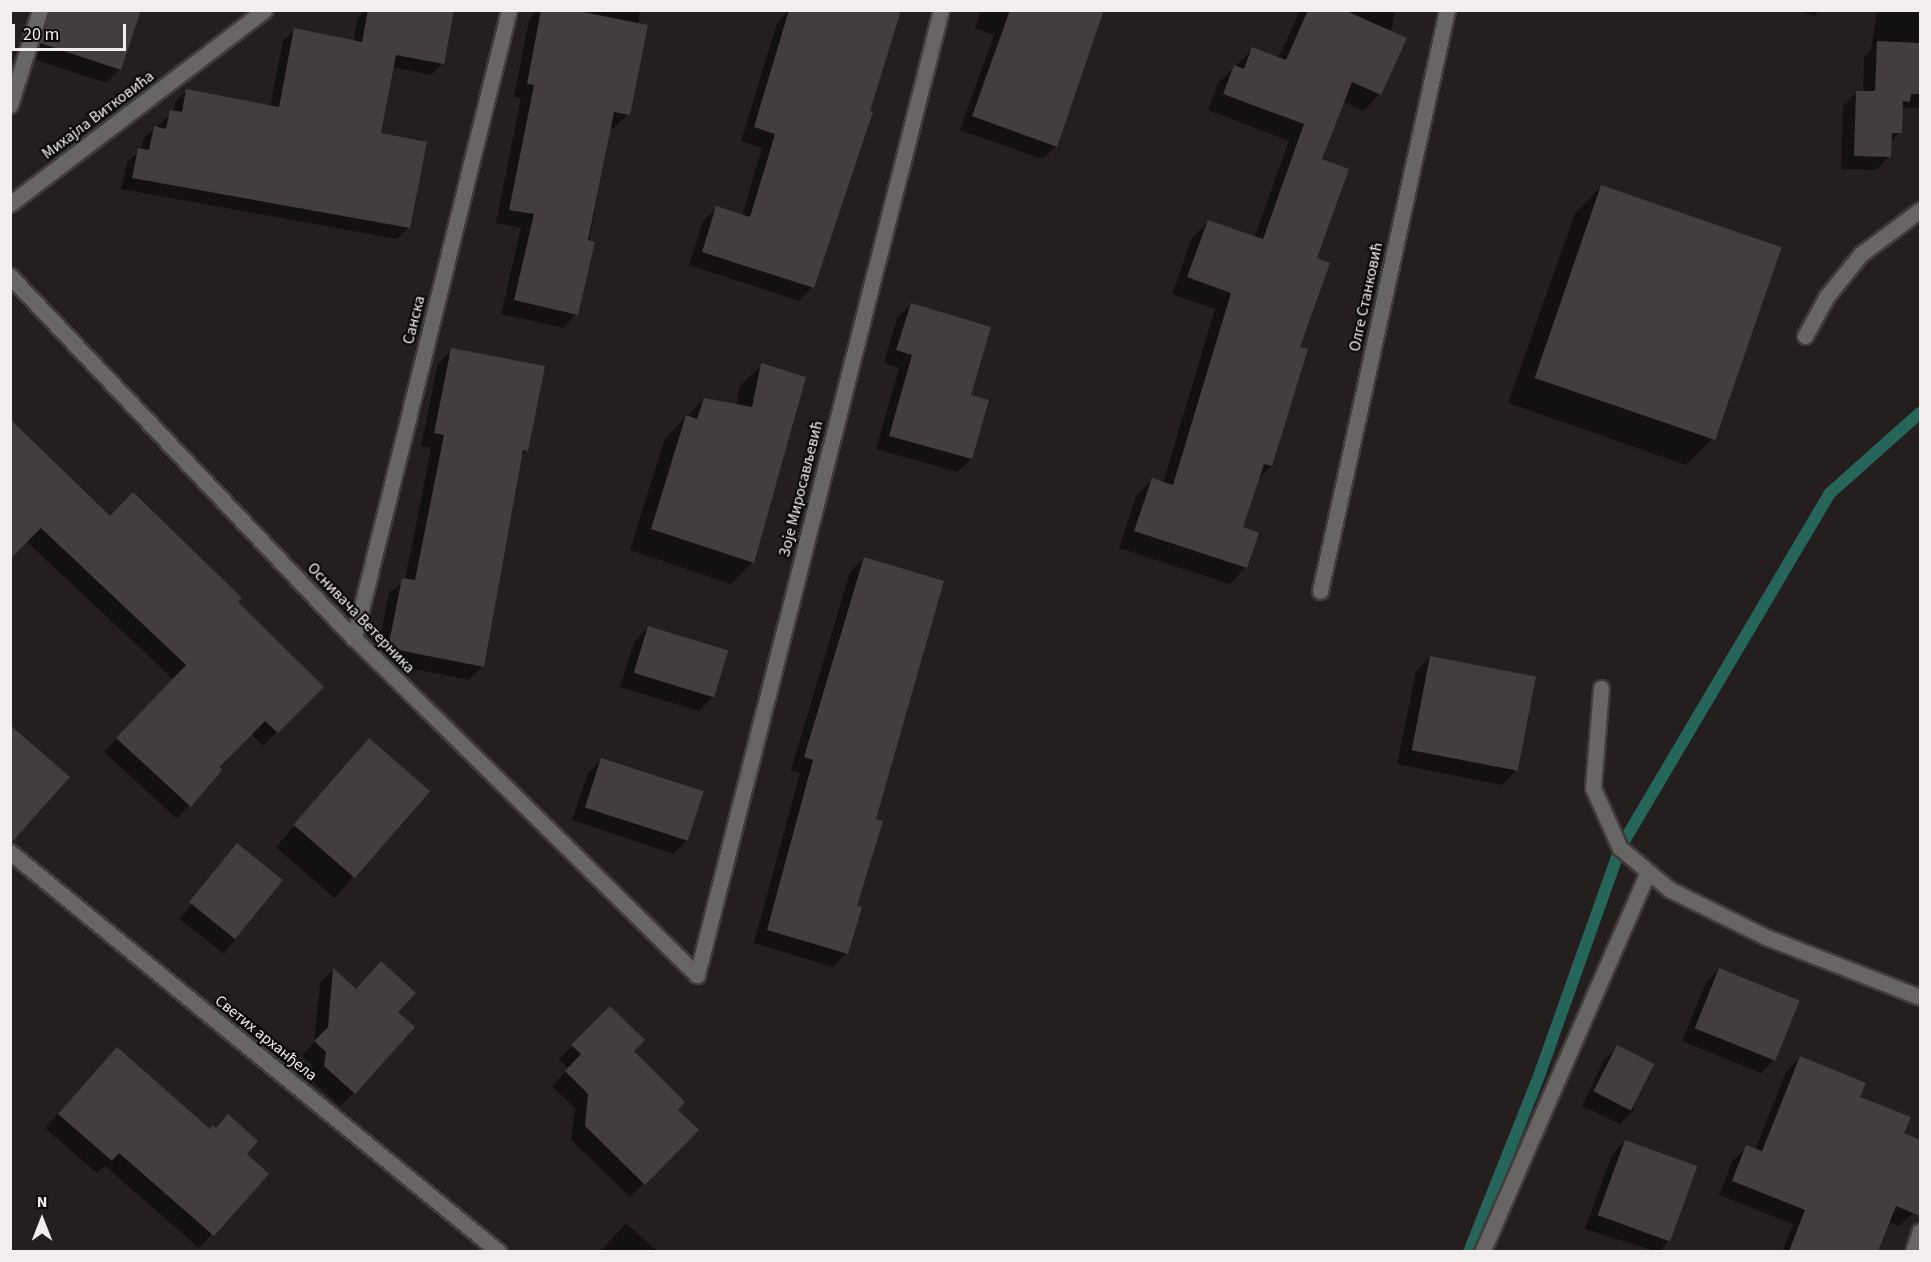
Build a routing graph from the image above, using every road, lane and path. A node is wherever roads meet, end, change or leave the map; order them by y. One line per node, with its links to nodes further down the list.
1 (39, 10): 6 (street)
2 (264, 10): 7 (street, Михајла Витковића)
3 (509, 10): 12 (street, Санска)
4 (941, 10): 16 (street, Зоје Миросављевић)
5 (1447, 10): 11 (street, Олге Станковић)
6 (10, 105)
7 (10, 204)
8 (1920, 210): 10 (street)
9 (10, 276): 12 (street, Оснивача Ветерника)
10 (1805, 336)
11 (1320, 591)
12 (354, 638): 16 (street, Оснивача Ветерника)
13 (1601, 688): 15 (street)
14 (10, 852): 19 (street, Светих арханђела)
15 (1648, 872): 17 (street); 20 (street)
16 (697, 975)
17 (1920, 997)
18 (1920, 1231): 21 (street)
19 (499, 1251)
20 (1482, 1251)
21 (1912, 1251)

